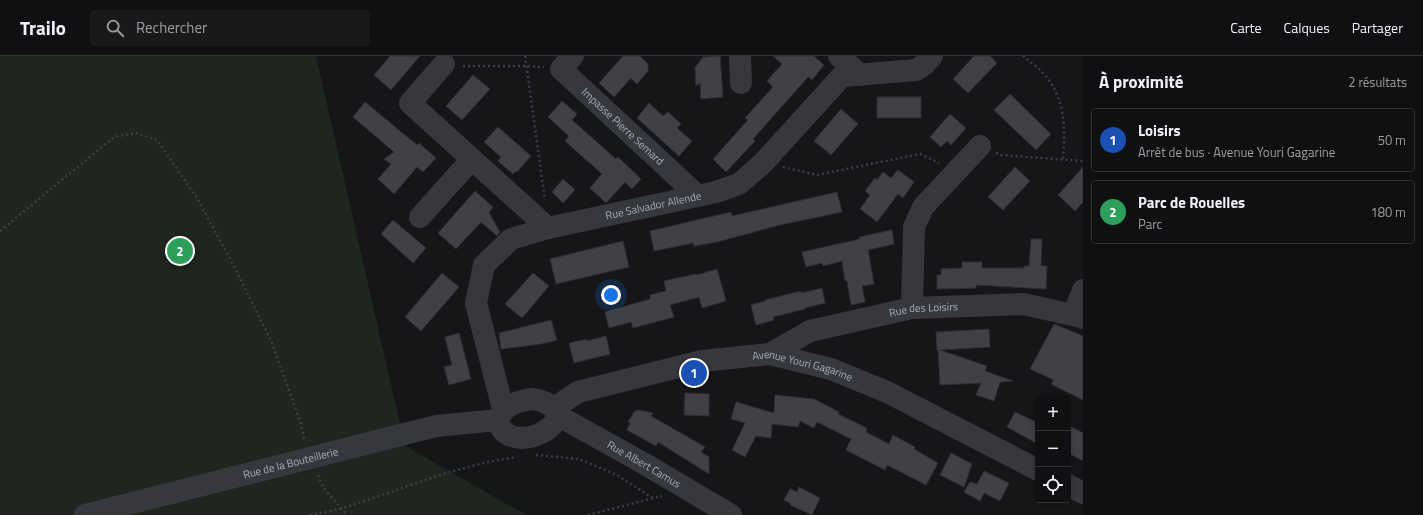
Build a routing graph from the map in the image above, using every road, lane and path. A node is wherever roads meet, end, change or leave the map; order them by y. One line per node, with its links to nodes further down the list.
1 (525, 56): 8 (path)
2 (740, 56): 10 (street)
3 (839, 56): 9 (street)
4 (932, 56): 9 (street, Rue Salvador Allende)
5 (1023, 56): 13 (path)
6 (567, 62): 8 (path); 17 (street, Impasse Pierre Semard)
7 (444, 64): 8 (path); 12 (street)
8 (527, 66): 19 (path)
9 (860, 75): 15 (street, Rue Salvador Allende)
10 (741, 83)
11 (980, 146): 13 (path); 16 (street)
12 (472, 159): 18 (street); 19 (street)
13 (1063, 160): 14 (path)
14 (1083, 161)
15 (763, 163): 16 (path); 17 (street, Rue Salvador Allende)
16 (956, 170): 22 (street)
17 (698, 196): 19 (street, Rue Salvador Allende)
18 (420, 217)
19 (548, 228): 26 (street, Rue Salvador Allende)
20 (0, 231): 29 (path)
21 (1083, 290): 23 (street)
22 (912, 308): 23 (street, Rue des Loisirs); 24 (street, Rue des Loisirs)
23 (1078, 317)
24 (770, 354): 25 (street, Avenue Youri Gagarine); 30 (street, Avenue Youri Gagarine)
25 (556, 412): 26 (street); 26 (street); 32 (street, Rue Albert Camus)
26 (501, 415): 29 (street, Rue de la Bouteillerie)
27 (534, 455): 34 (path)
28 (522, 457): 35 (path)
29 (310, 458): 35 (path); 36 (street, Rue de la Bouteillerie)
30 (1035, 468)
31 (1071, 487): 33 (street)
32 (687, 489): 34 (path); 40 (street, Rue Albert Camus)
33 (1083, 493)
34 (654, 498): 39 (path)
35 (341, 508): 37 (path); 38 (path)
36 (85, 515)
37 (310, 515)
38 (347, 515)
39 (588, 515)
40 (731, 515)

